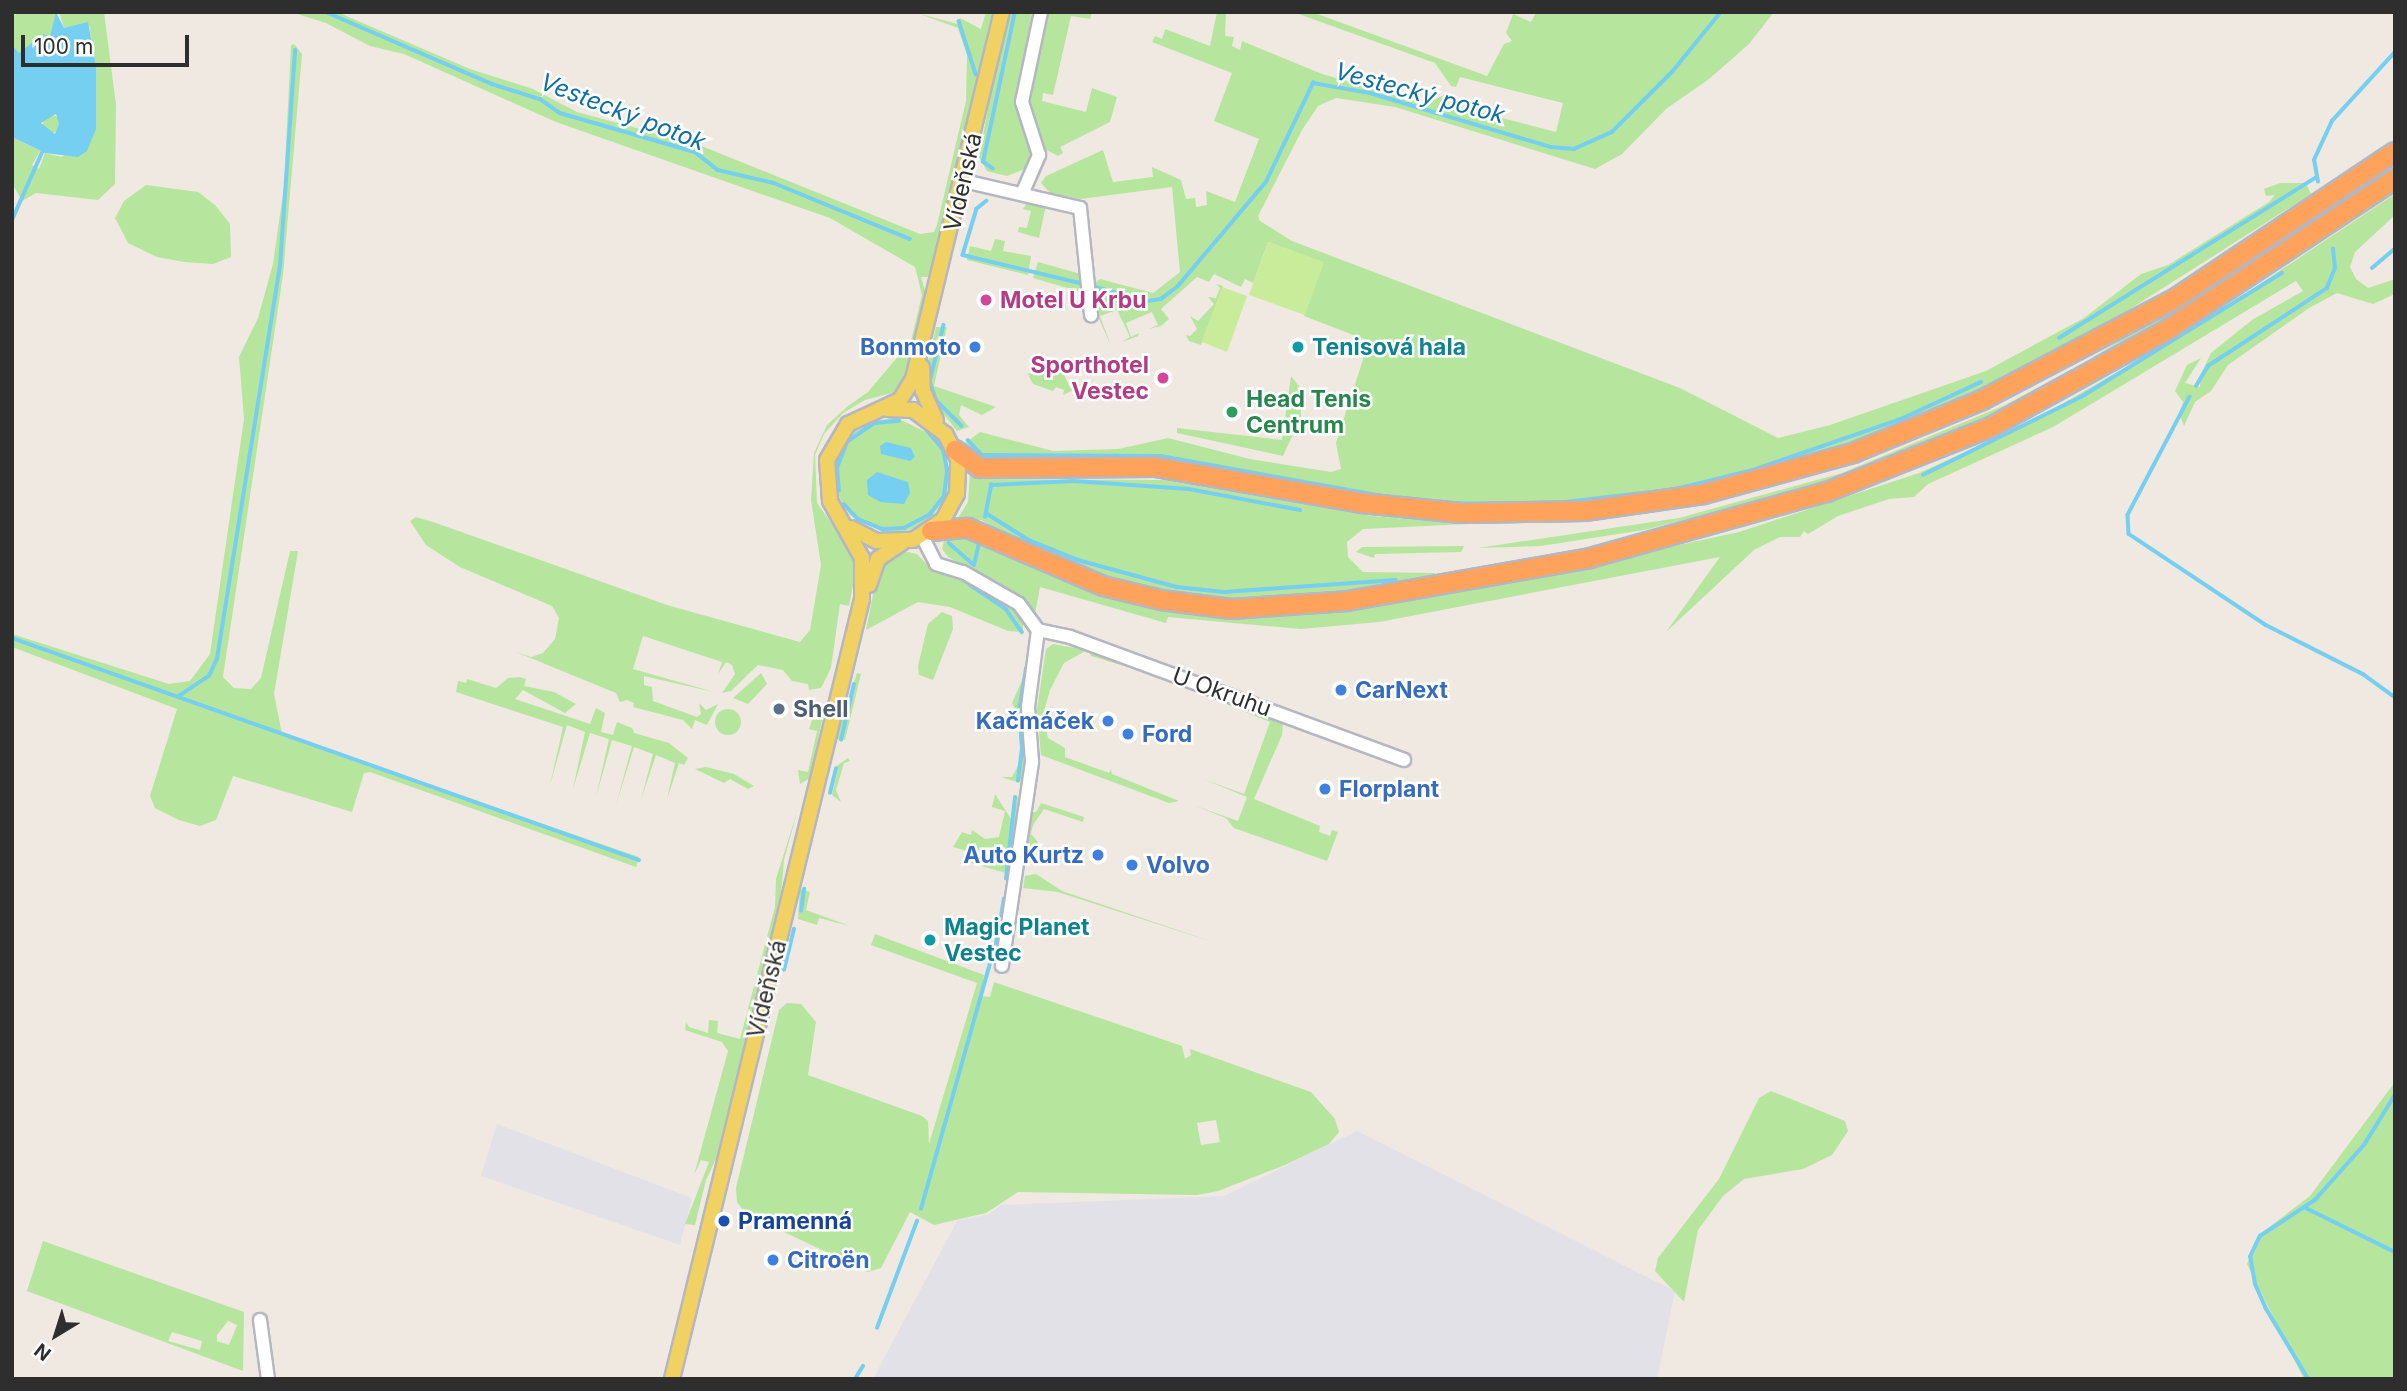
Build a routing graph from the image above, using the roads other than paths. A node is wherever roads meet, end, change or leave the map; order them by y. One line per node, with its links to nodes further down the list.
1 (1002, 12): 5 (main road, Vídeňská)
2 (1041, 12): 6 (street)
3 (2395, 152): 11 (highway)
4 (2395, 179): 13 (highway)
5 (964, 181): 6 (street); 8 (main road, Vídeňská)
6 (1023, 194): 7 (street)
7 (1091, 316)
8 (922, 351): 9 (main road, Vídeňská); 10 (main road, Vídeňská)
9 (880, 410): 10 (main road, Vídeňská); 12 (main road, Vídeňská)
10 (940, 428): 11 (main road, Vídeňská)
11 (955, 450): 13 (main road)
12 (844, 522): 14 (main road, Vídeňská); 15 (main road, Vídeňská)
13 (927, 534): 14 (main road, Vídeňská); 16 (street)
14 (904, 542): 15 (main road, Vídeňská)
15 (862, 599): 21 (main road, Vídeňská)
16 (1038, 630): 17 (street, U Okruhu); 18 (street)
17 (1404, 760)
18 (1002, 966)
19 (260, 1320): 20 (street)
20 (268, 1379)
21 (672, 1379)

